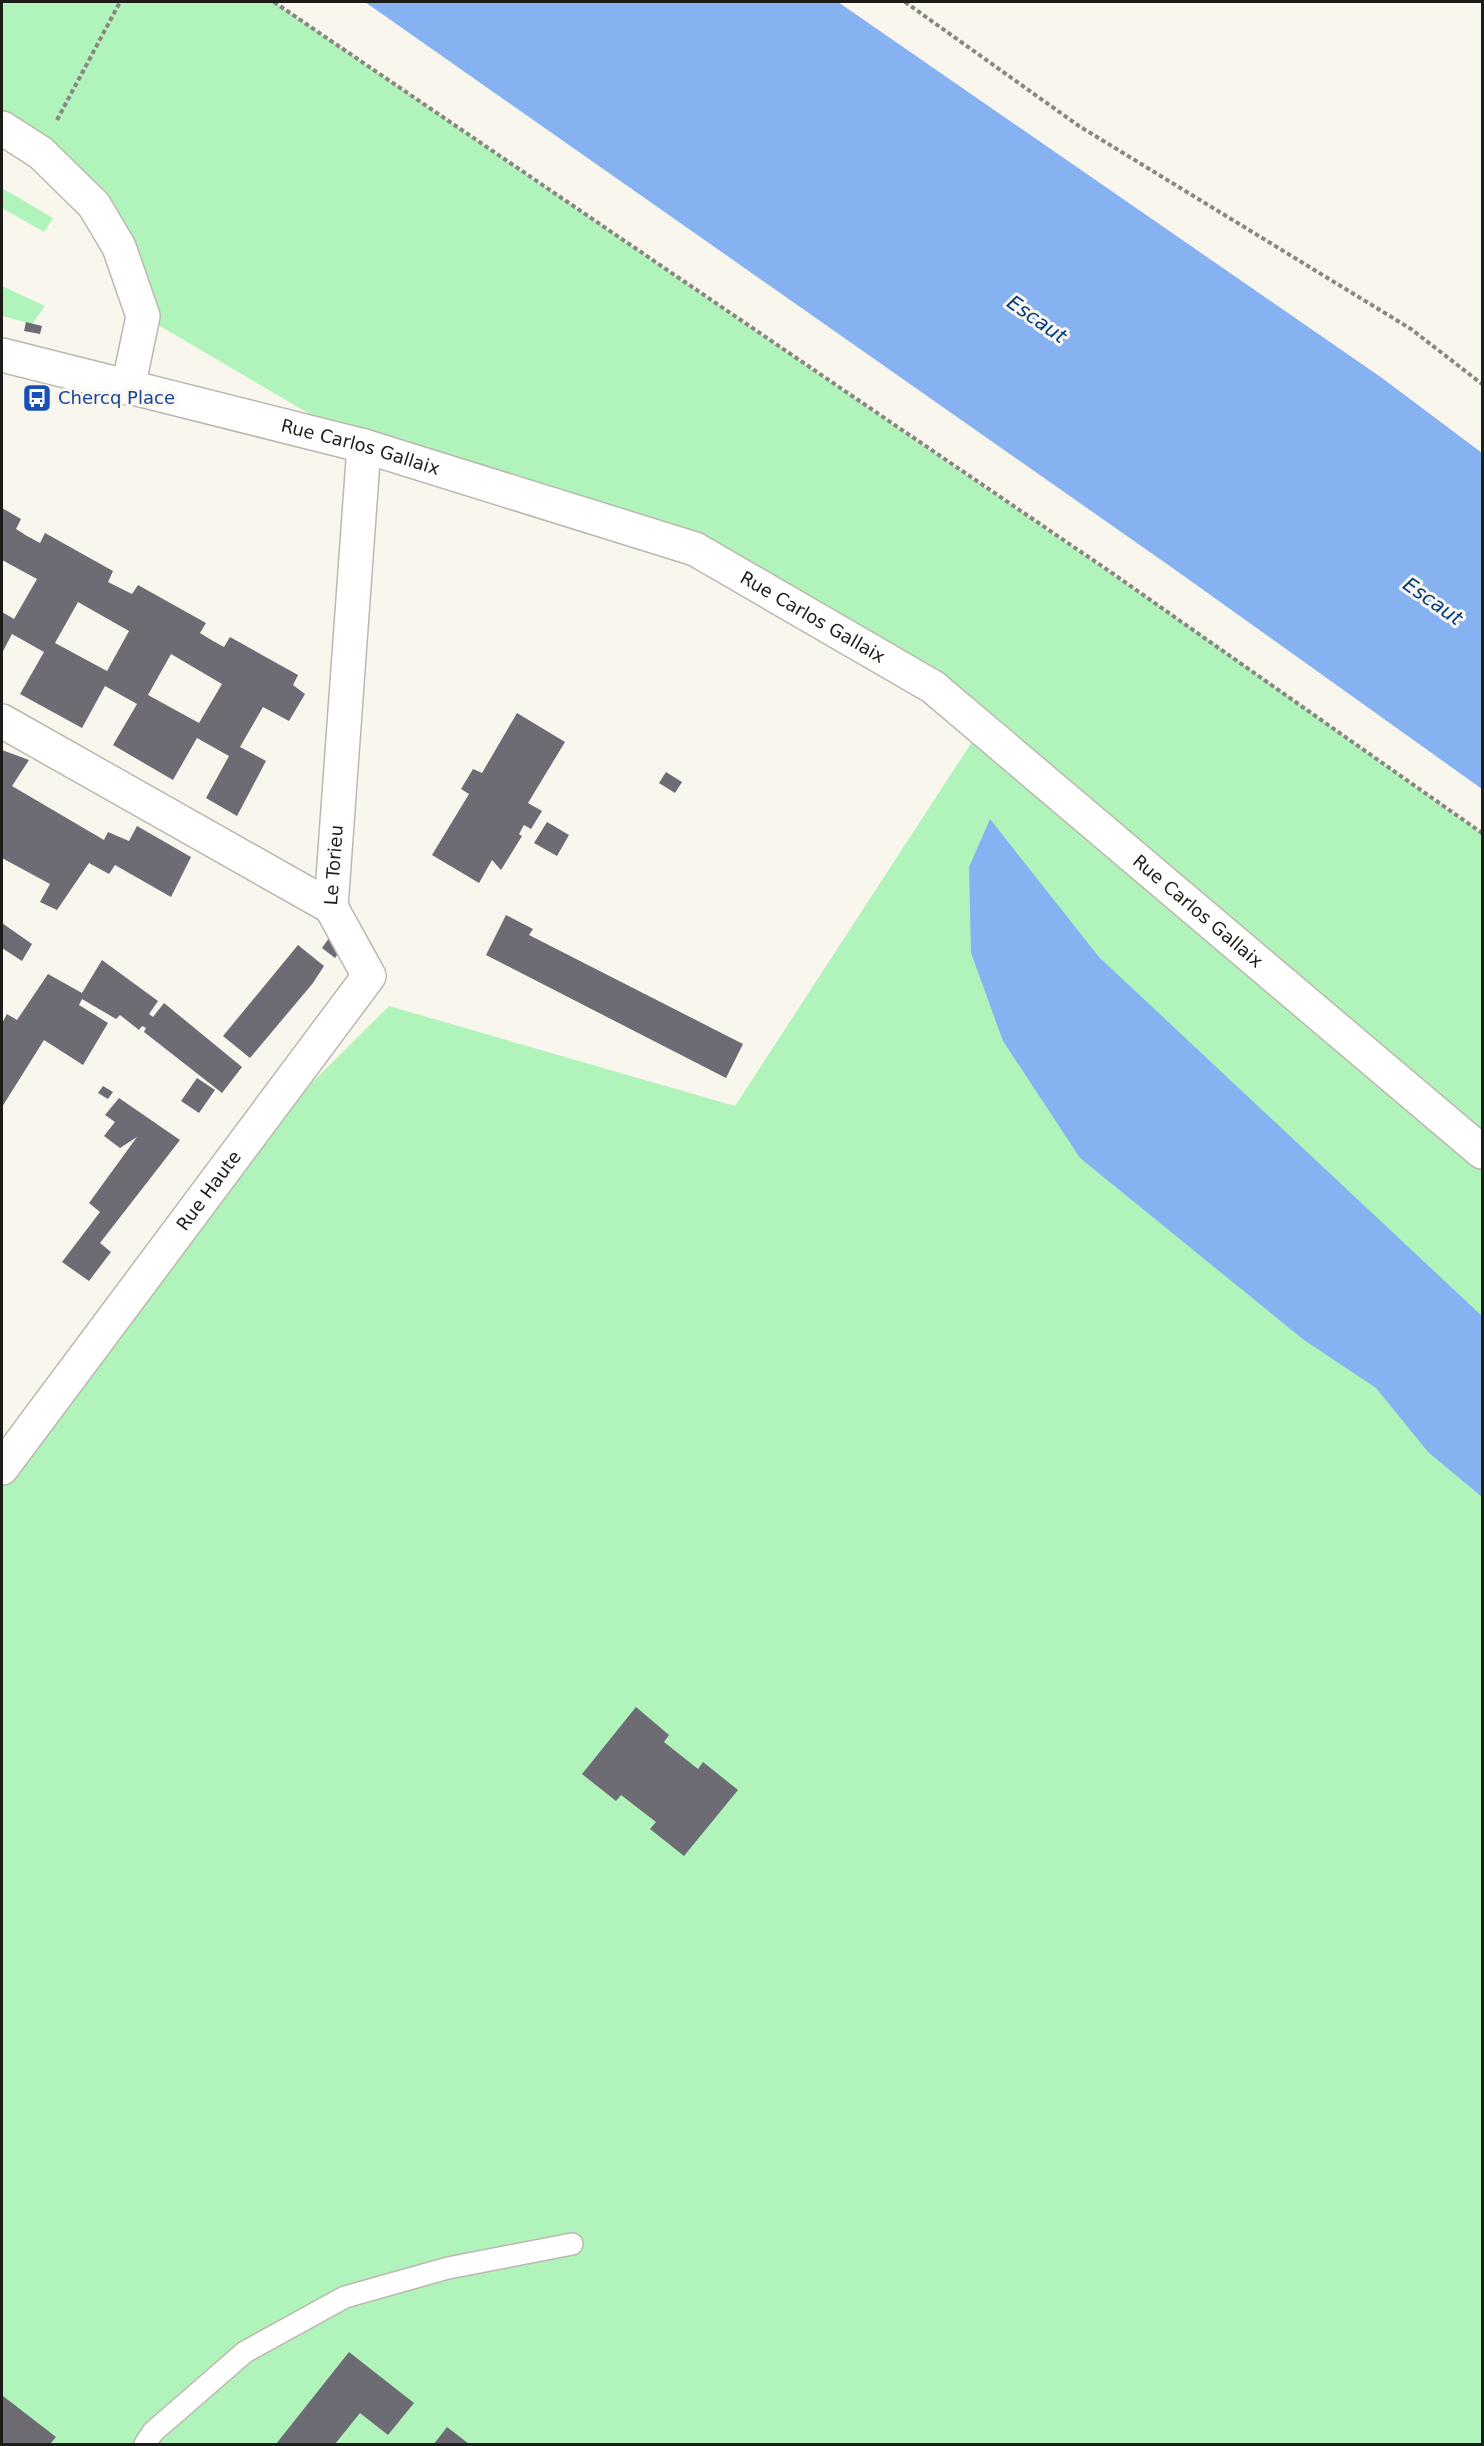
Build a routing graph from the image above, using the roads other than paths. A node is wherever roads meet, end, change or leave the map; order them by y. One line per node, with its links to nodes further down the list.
1 (2, 128): 3 (street)
2 (2, 356): 3 (street, Rue Carlos Gallaix)
3 (128, 388): 4 (street, Rue Carlos Gallaix)
4 (364, 446): 6 (street, Le Torieu); 7 (street, Rue Carlos Gallaix)
5 (2, 721): 6 (street, Le Torieu)
6 (331, 907): 8 (street, Rue Haute)
7 (1482, 1152)
8 (2, 1468)
9 (572, 2244): 10 (lane)
10 (145, 2445)

